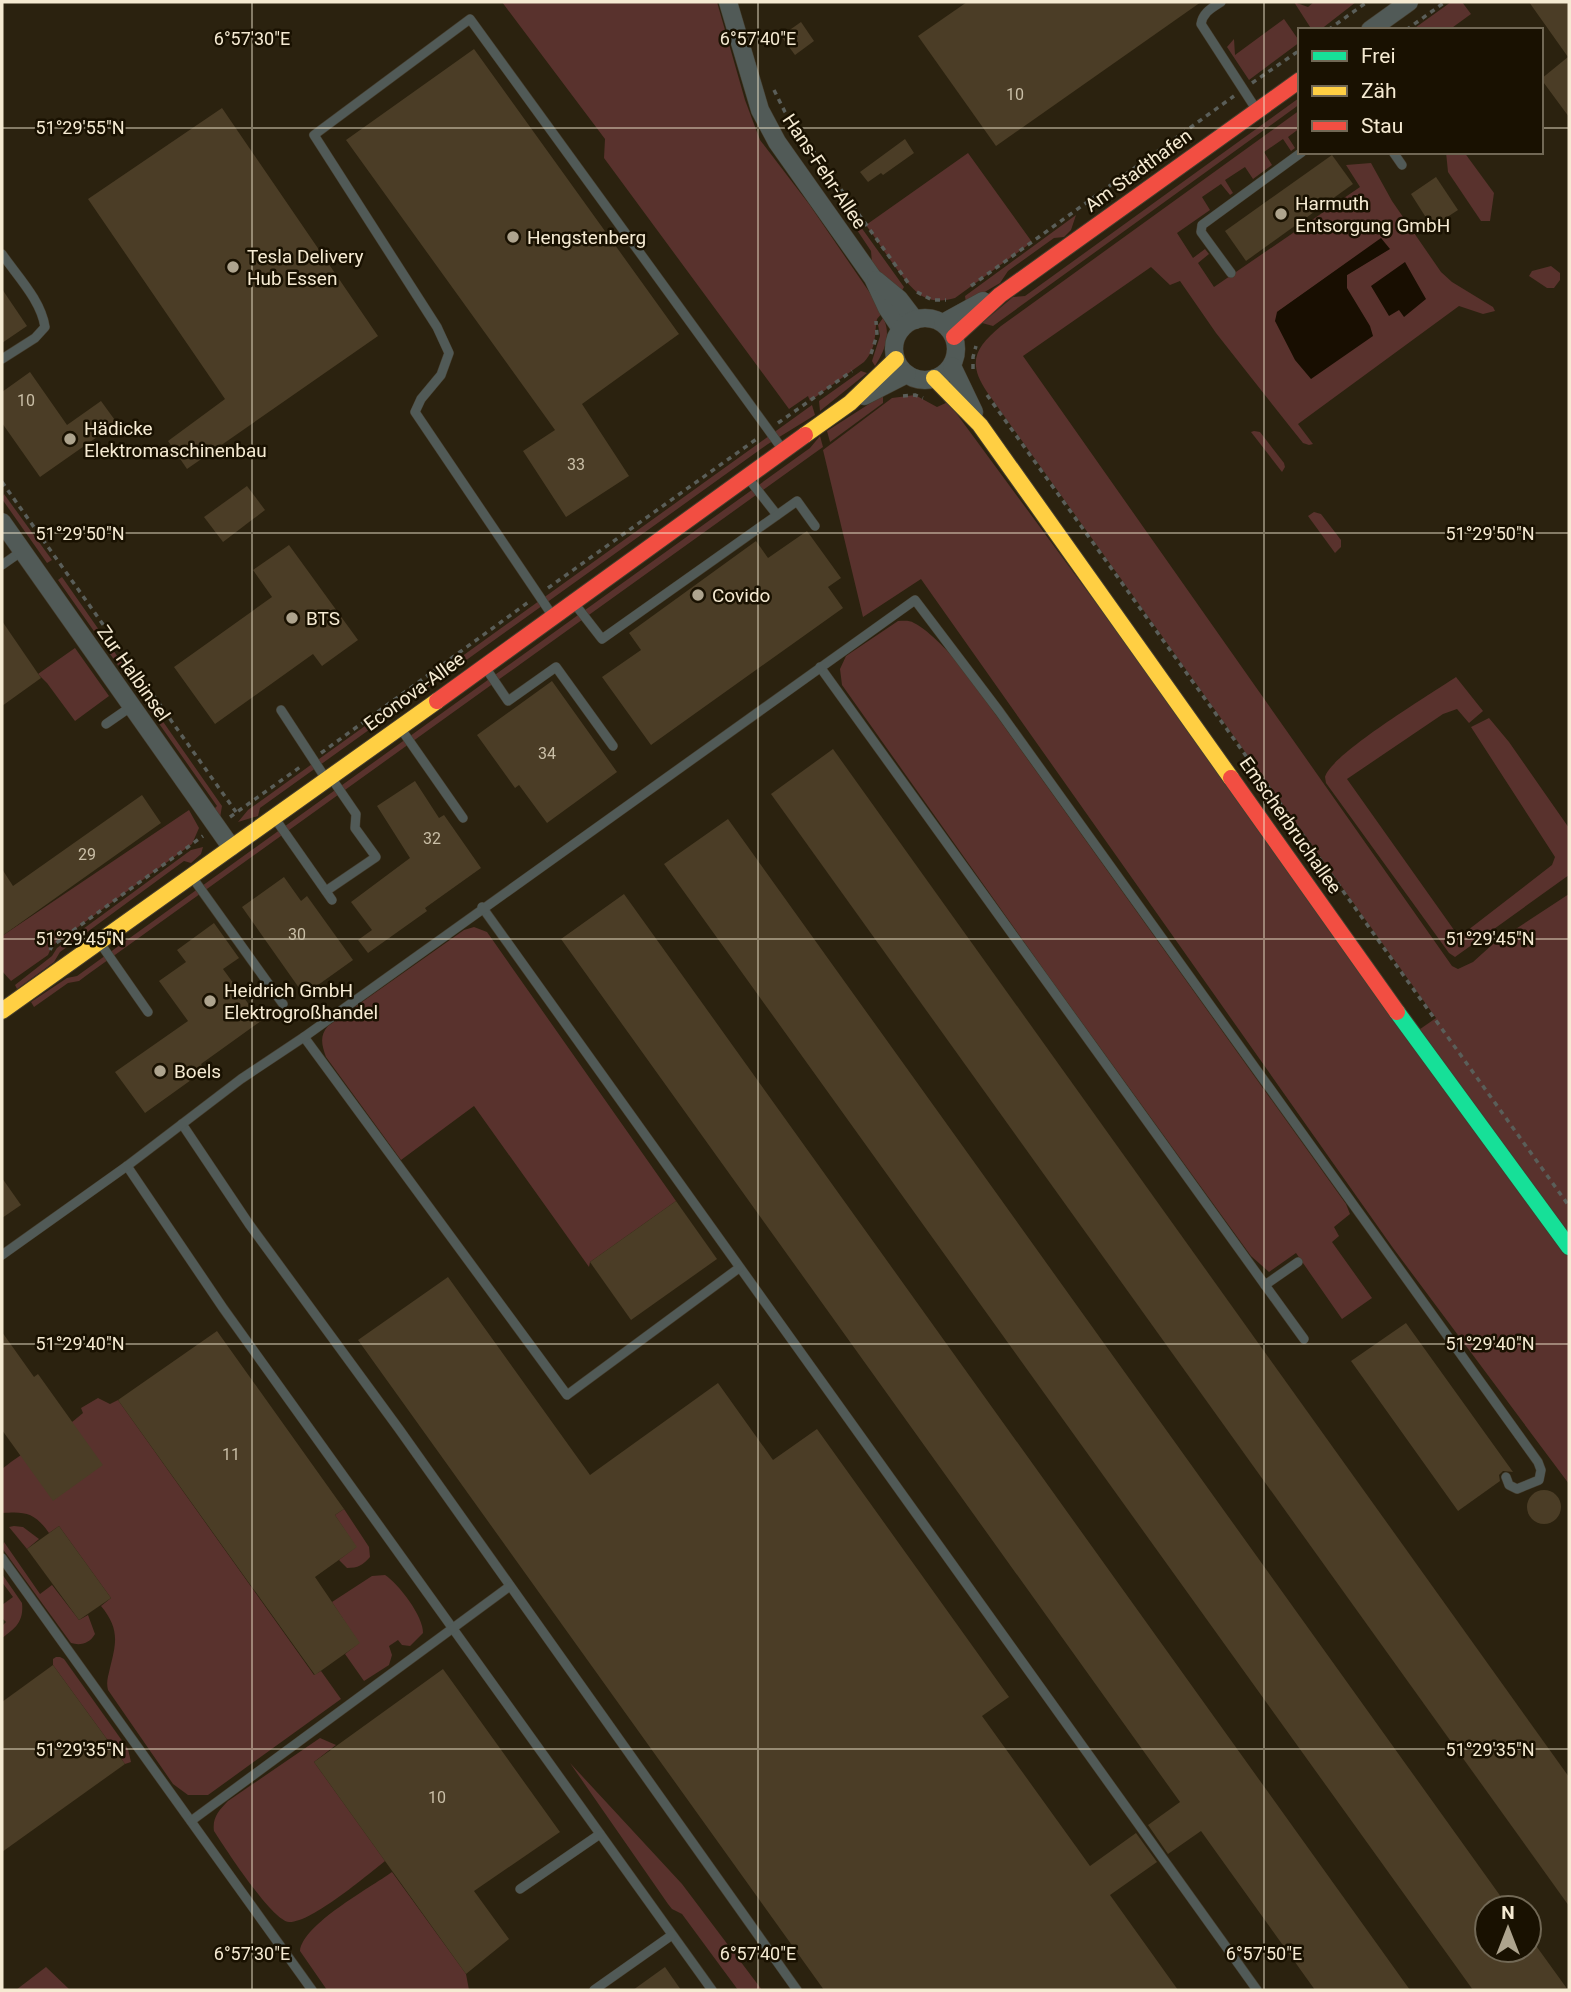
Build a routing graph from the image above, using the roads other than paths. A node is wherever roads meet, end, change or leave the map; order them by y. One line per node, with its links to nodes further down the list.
1 (728, 2): 13 (street, Hans-Fehr-Allee)
2 (1220, 2): 6 (lane)
3 (1398, 5): 4 (street)
4 (1372, 28)
5 (1298, 81): 6 (street, Am Stadthafen)
6 (1256, 111): 12 (street, Am Stadthafen)
7 (1299, 154): 11 (lane)
8 (1394, 154): 9 (lane)
9 (1402, 164)
10 (2, 254): 15 (lane)
11 (1231, 273)
12 (1000, 295): 14 (street, Am Stadthafen)
13 (908, 324): 14 (street); 16 (street)
14 (948, 330): 17 (street)
15 (2, 359)
16 (896, 359): 18 (street); 20 (street, Econova-Allee)
17 (952, 366): 19 (street); 21 (street, Emscherbruchallee)
18 (907, 374): 19 (street); 20 (street, Econova-Allee)
19 (934, 379): 21 (street, Emscherbruchallee)
20 (850, 403): 22 (street, Econova-Allee)
21 (980, 425): 53 (street, Emscherbruchallee)
22 (783, 450): 23 (street, Econova-Allee); 30 (lane)
23 (747, 477): 24 (lane); 29 (street, Econova-Allee)
24 (777, 515): 26 (lane); 29 (lane)
25 (2, 522): 27 (street, Zur Halbinsel)
26 (815, 526)
27 (22, 551): 28 (lane); 33 (street, Zur Halbinsel)
28 (2, 565)
29 (573, 601): 30 (street, Econova-Allee)
30 (553, 617): 31 (street, Econova-Allee)
31 (484, 666): 36 (street, Econova-Allee); 37 (lane)
32 (820, 667): 45 (lane); 57 (lane); 59 (lane)
33 (132, 706): 35 (lane); 41 (street, Zur Halbinsel)
34 (281, 710): 38 (lane)
35 (106, 724)
36 (400, 727): 38 (street, Econova-Allee); 40 (lane)
37 (613, 746)
38 (329, 779): 39 (street, Econova-Allee); 43 (lane)
39 (275, 818): 41 (street, Econova-Allee); 43 (lane)
40 (463, 818)
41 (231, 848): 42 (street, Econova-Allee)
42 (191, 876): 46 (street, Econova-Allee); 47 (lane)
43 (326, 891): 44 (lane)
44 (332, 900)
45 (482, 907): 50 (lane); 56 (lane)
46 (99, 941): 48 (street, Econova-Allee); 49 (lane)
47 (283, 1004)
48 (2, 1011)
49 (148, 1012)
50 (304, 1037): 51 (lane); 56 (lane)
51 (182, 1124): 52 (lane); 61 (lane)
52 (127, 1166): 54 (lane); 62 (lane)
53 (1569, 1247)
54 (2, 1255)
55 (1298, 1262): 57 (lane)
56 (739, 1268): 71 (lane)
57 (1265, 1285): 58 (lane)
58 (1304, 1339)
59 (1506, 1477)
60 (2, 1558): 63 (lane)
61 (510, 1586): 62 (lane); 70 (lane)
62 (452, 1629): 63 (lane); 64 (lane)
63 (191, 1821): 67 (lane)
64 (600, 1834): 65 (lane); 66 (lane)
65 (520, 1889)
66 (672, 1935): 68 (lane); 69 (lane)
67 (312, 1990)
68 (594, 1990)
69 (712, 1990)
70 (797, 1990)
71 (1256, 1990)

